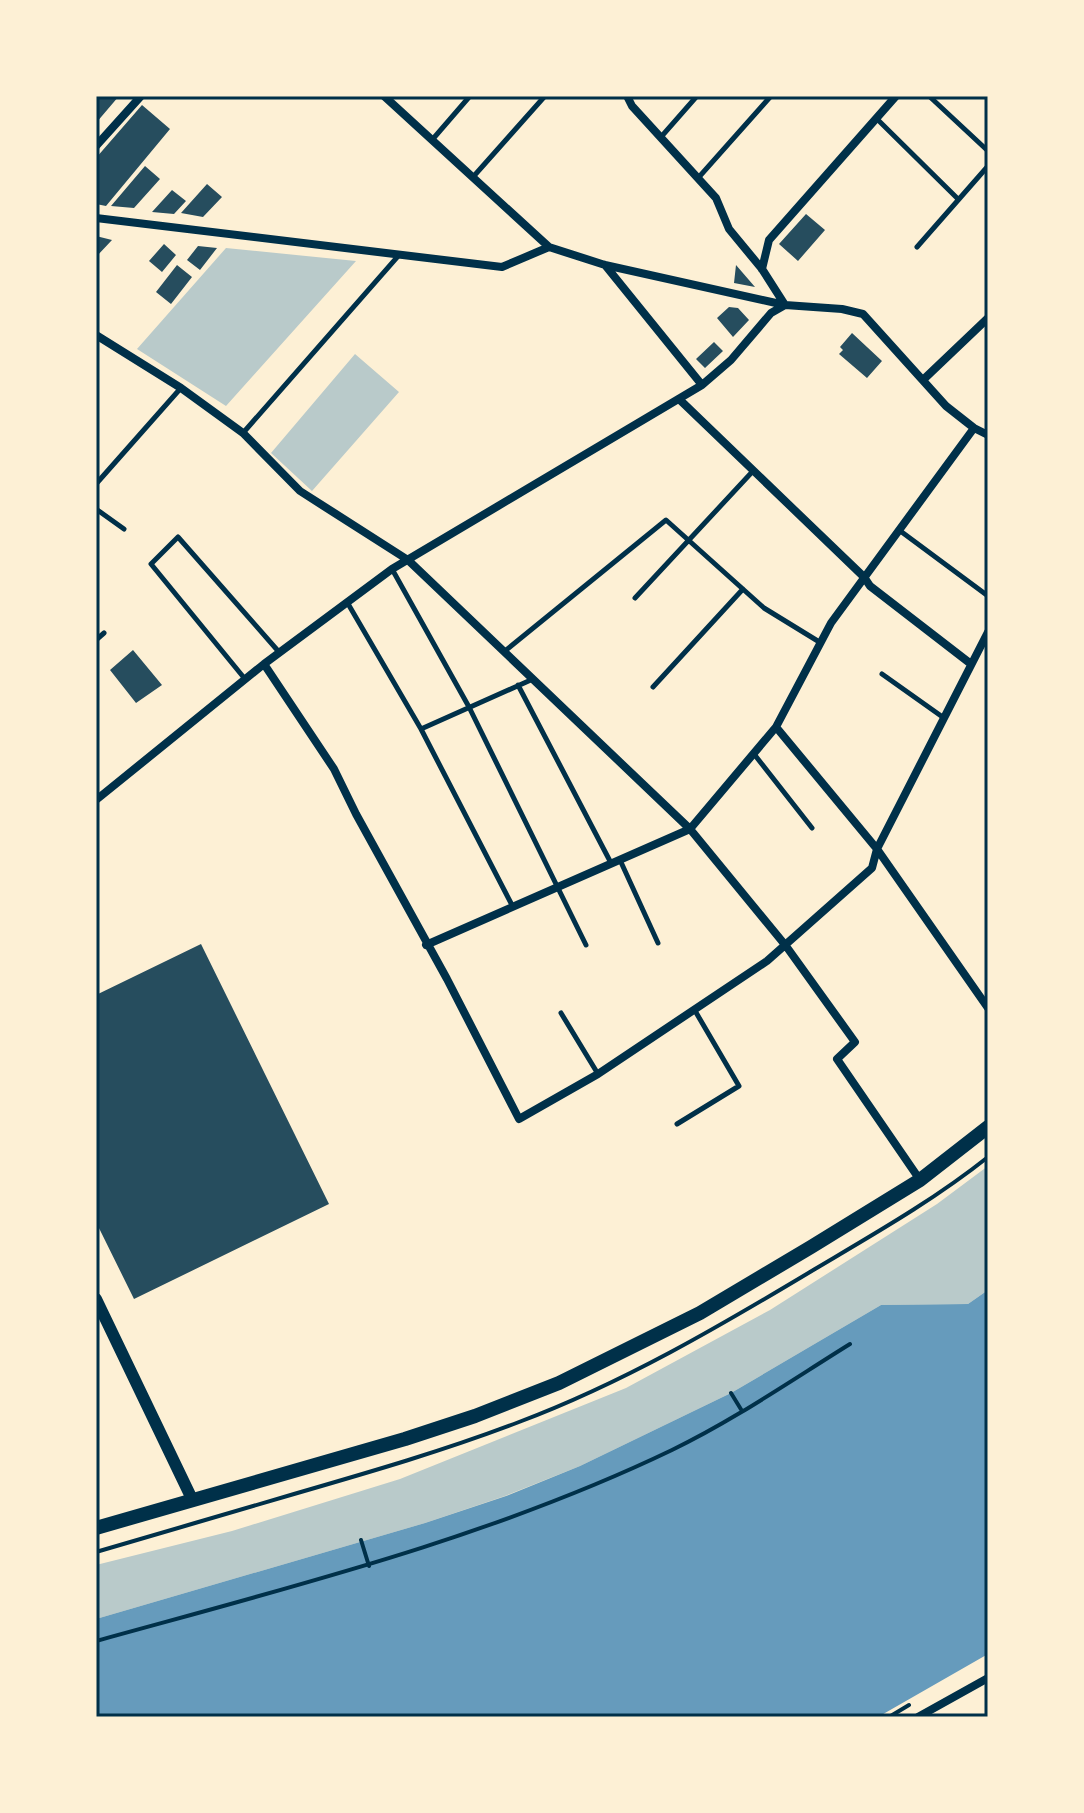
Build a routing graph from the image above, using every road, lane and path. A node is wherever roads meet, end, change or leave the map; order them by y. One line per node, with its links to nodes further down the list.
1 (384, 96): 10 (street)
2 (470, 96): 13 (lane)
3 (545, 96): 17 (lane)
4 (627, 96): 12 (street)
5 (697, 96): 12 (lane)
6 (771, 96): 18 (lane)
7 (896, 96): 11 (street)
8 (929, 96): 15 (lane)
9 (136, 98): 14 (street)
10 (395, 100): 13 (street)
11 (876, 118): 19 (lane); 25 (street)
12 (661, 137): 18 (street)
13 (432, 140): 17 (street)
14 (96, 146)
15 (988, 151)
16 (988, 166): 19 (lane)
17 (473, 177): 21 (street)
18 (699, 177): 25 (street)
19 (958, 199): 22 (lane)
20 (96, 218): 23 (street)
21 (549, 247): 23 (street); 24 (street)
22 (917, 247)
23 (400, 255): 34 (lane)
24 (605, 265): 26 (street); 30 (street)
25 (762, 269): 26 (street)
26 (785, 305): 29 (street); 30 (street)
27 (988, 318): 29 (street)
28 (96, 335): 31 (street)
29 (924, 379): 33 (street)
30 (702, 385): 32 (street)
31 (181, 388): 34 (street); 37 (lane)
32 (680, 400): 36 (street); 42 (street)
33 (974, 428): 35 (street); 40 (street)
34 (243, 433): 42 (street)
35 (988, 435)
36 (753, 471): 41 (lane); 44 (street)
37 (96, 484)
38 (96, 509): 39 (lane)
39 (124, 529)
40 (899, 530): 44 (street); 46 (lane)
41 (689, 541): 45 (lane); 47 (lane); 53 (lane)
42 (408, 560): 43 (street); 53 (street)
43 (392, 569): 48 (street); 62 (lane)
44 (864, 577): 52 (street); 56 (street)
45 (743, 589): 52 (lane); 61 (lane)
46 (988, 596)
47 (635, 598)
48 (347, 602): 54 (street); 65 (lane)
49 (988, 632): 56 (street)
50 (104, 633): 51 (lane)
51 (96, 640)
52 (821, 643): 64 (street)
53 (505, 651): 58 (street)
54 (279, 652): 55 (street); 59 (lane)
55 (264, 664): 59 (street); 75 (street)
56 (971, 664): 63 (street)
57 (882, 674): 63 (lane)
58 (534, 678): 60 (lane); 69 (street)
59 (245, 679): 67 (street)
60 (518, 685): 62 (lane); 71 (lane)
61 (653, 687)
62 (469, 707): 65 (lane); 72 (lane)
63 (944, 718): 70 (street)
64 (776, 727): 66 (street); 70 (street)
65 (421, 729): 73 (lane)
66 (753, 754): 68 (lane); 69 (street)
67 (96, 800)
68 (812, 828)
69 (690, 829): 71 (street); 77 (street)
70 (877, 849): 77 (street); 78 (street)
71 (615, 862): 72 (street); 74 (lane)
72 (560, 887): 73 (street); 76 (lane)
73 (514, 908): 75 (street)
74 (658, 943)
75 (426, 945): 81 (street)
76 (586, 945)
77 (786, 946): 79 (street); 84 (street)
78 (988, 1008)
79 (694, 1009): 81 (street); 82 (lane)
80 (561, 1013): 81 (lane)
81 (598, 1074)
82 (677, 1124)
83 (988, 1127): 84 (main road)
84 (920, 1180): 89 (main road)
85 (96, 1299): 89 (street)
86 (850, 1344): 88 (path)
87 (731, 1393): 88 (path)
88 (742, 1411): 92 (path)
89 (192, 1499): 90 (main road)
90 (96, 1528)
91 (361, 1540): 92 (path)
92 (369, 1566): 93 (path)
93 (96, 1641)
94 (988, 1678): 95 (street)
95 (918, 1717)

